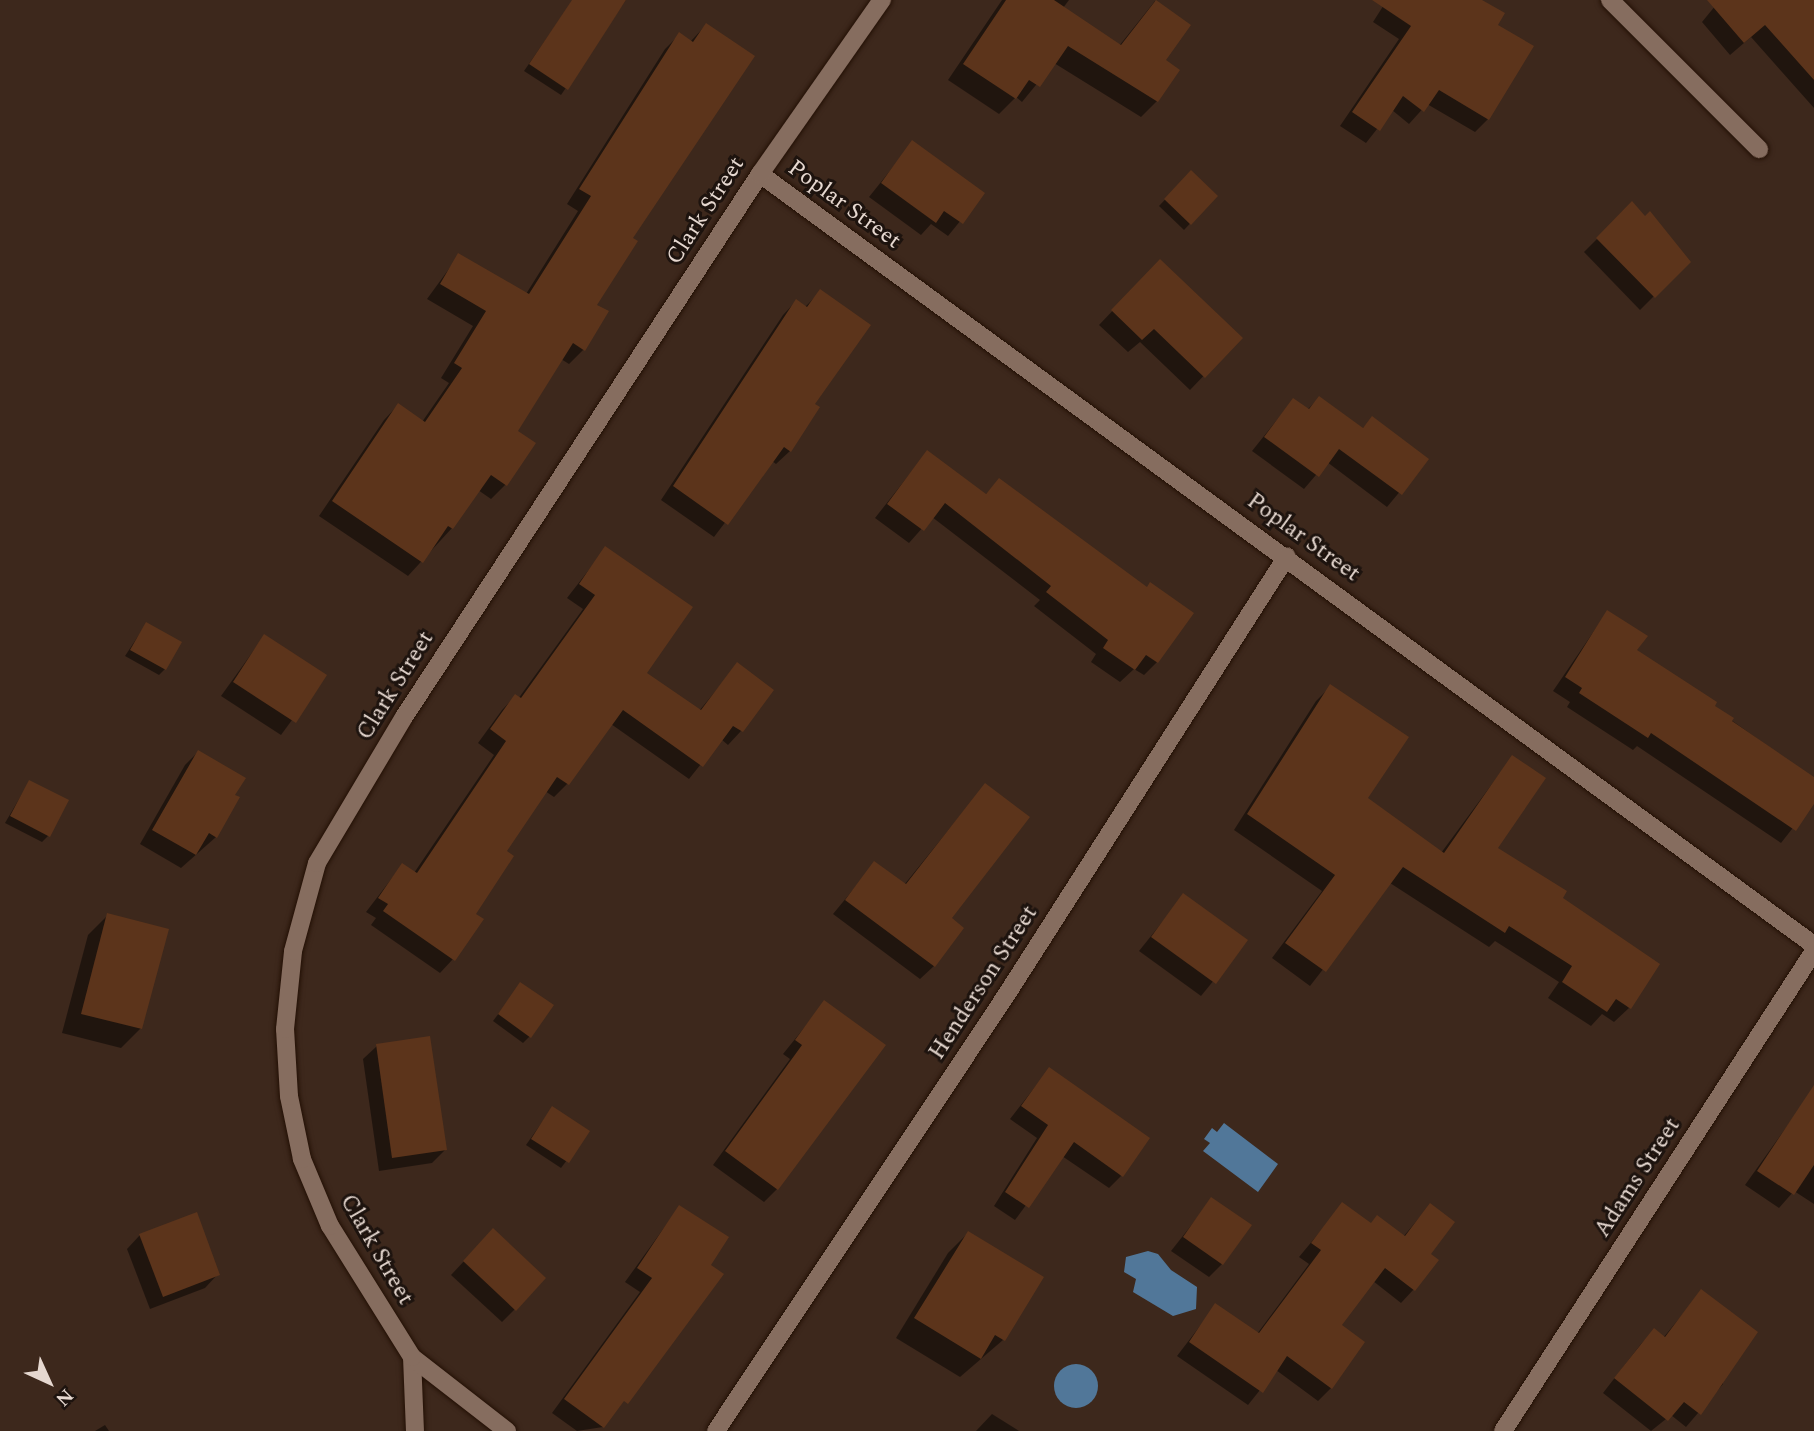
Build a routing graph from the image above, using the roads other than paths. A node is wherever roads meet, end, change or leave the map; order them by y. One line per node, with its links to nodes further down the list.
1 (882, 0): 4 (street, Clark Street)
2 (1610, 0): 3 (street)
3 (1759, 149)
4 (760, 174): 5 (street, Poplar Street); 8 (street, Clark Street)
5 (1287, 556): 6 (street, Poplar Street); 11 (street, Henderson Street)
6 (1814, 945)
7 (1814, 951): 12 (street, Adams Street)
8 (412, 1357): 9 (street); 10 (street, Clark Street)
9 (415, 1431)
10 (507, 1431)
11 (716, 1431)
12 (1503, 1431)

